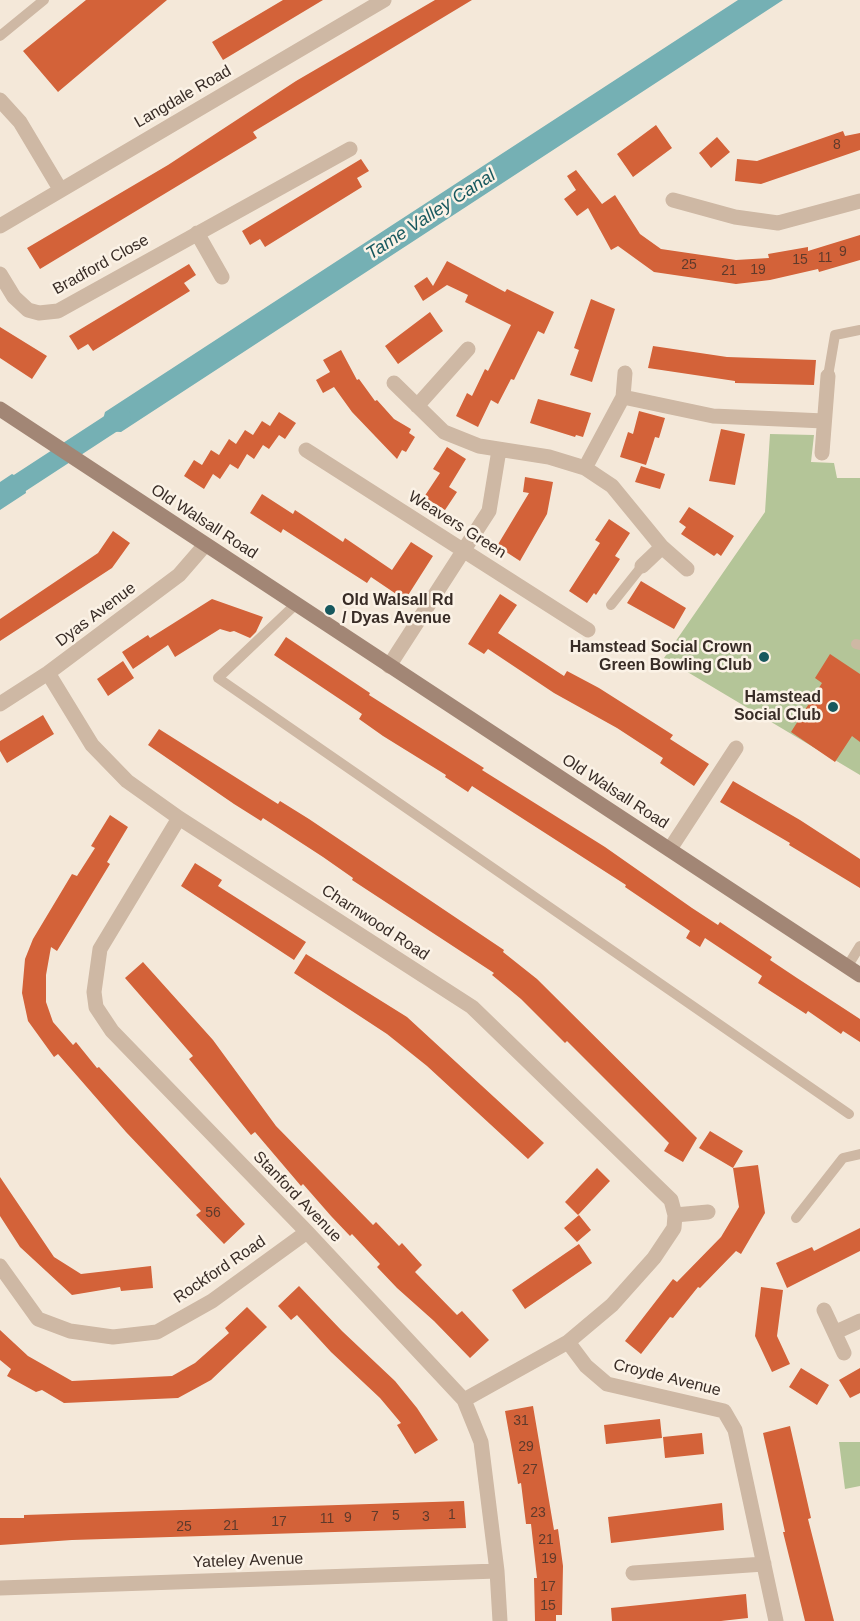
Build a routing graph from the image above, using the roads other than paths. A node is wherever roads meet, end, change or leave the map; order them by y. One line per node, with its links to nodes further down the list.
1 (44, 0): 3 (lane)
2 (384, 0): 8 (street, Langdale Road)
3 (0, 36)
4 (0, 100): 8 (street)
5 (327, 143): 7 (street)
6 (350, 149): 7 (street, Bradford Close)
7 (335, 157): 12 (street, Bradford Close)
8 (60, 189): 11 (street, Langdale Road)
9 (673, 200): 10 (street)
10 (860, 201)
11 (0, 226)
12 (197, 233): 13 (street, Bradford Close); 14 (street)
13 (0, 274)
14 (222, 277)
15 (860, 330): 18 (lane)
16 (468, 349): 21 (street)
17 (625, 373): 20 (street)
18 (828, 376): 23 (street)
19 (394, 383): 21 (street)
20 (623, 397): 23 (street); 27 (street)
21 (417, 406): 25 (street)
22 (0, 409): 28 (main road, Old Walsall Road)
23 (824, 421): 26 (street)
24 (306, 450): 30 (street, Weavers Green)
25 (499, 450): 27 (street); 30 (street)
26 (822, 453)
27 (585, 468): 29 (street)
28 (205, 545): 33 (main road, Old Walsall Road); 37 (street, Dyas Avenue)
29 (662, 547): 31 (street); 32 (street)
30 (464, 550): 35 (street, Weavers Green); 36 (street)
31 (642, 566): 34 (lane)
32 (687, 569)
33 (295, 605): 36 (main road, Old Walsall Road); 44 (lane)
34 (611, 605)
35 (588, 630)
36 (389, 666): 41 (main road, Old Walsall Road)
37 (48, 673): 38 (street, Dyas Avenue); 40 (street, Charnwood Road)
38 (0, 704)
39 (736, 748): 41 (street, Old Walsall Road)
40 (179, 819): 47 (street, Charnwood Road); 49 (street, Stanford Avenue)
41 (670, 849): 43 (main road, Old Walsall Road)
42 (860, 946): 43 (lane)
43 (854, 971)
44 (849, 1114)
45 (860, 1154): 48 (lane)
46 (708, 1212): 47 (street)
47 (675, 1215): 54 (street)
48 (796, 1218)
49 (307, 1232): 50 (street, Rockford Road); 56 (street, Stanford Avenue)
50 (0, 1266)
51 (824, 1310): 53 (street)
52 (860, 1321): 53 (street)
53 (836, 1332): 55 (street)
54 (568, 1342): 56 (street); 57 (street, Croyde Avenue)
55 (844, 1353)
56 (464, 1400): 58 (street, Stanford Avenue)
57 (764, 1563): 59 (street); 62 (street, Croyde Avenue)
58 (497, 1571): 60 (street, Yateley Avenue); 61 (street, Stanford Avenue)
59 (633, 1573)
60 (0, 1588)
61 (500, 1621)
62 (776, 1621)

